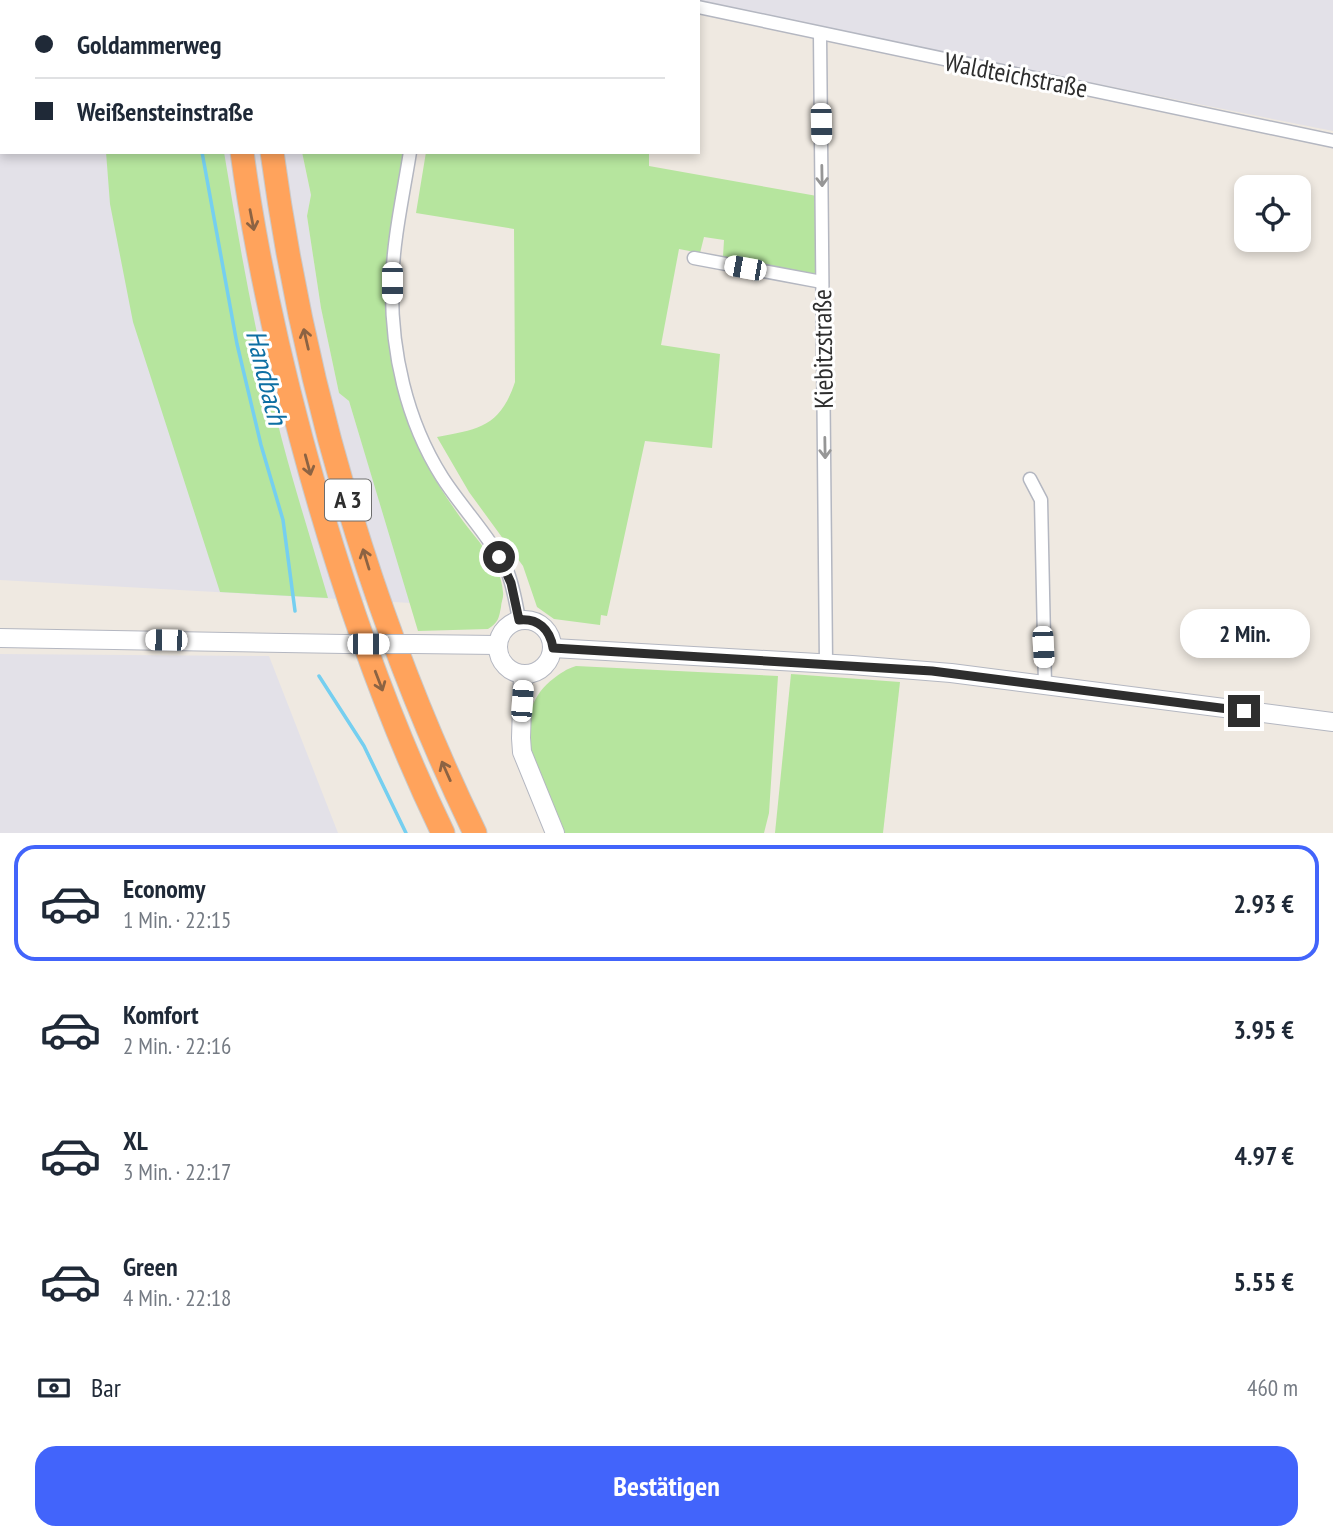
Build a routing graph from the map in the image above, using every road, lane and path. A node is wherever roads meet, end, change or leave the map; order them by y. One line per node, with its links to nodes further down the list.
1 (700, 8): 2 (street, Waldteichstraße)
2 (820, 34): 3 (street, Waldteichstraße); 8 (street, Kiebitzstraße, one-way to 8)
3 (1333, 141)
4 (242, 154): 18 (highway, A 3, one-way to 18)
5 (271, 154): 19 (highway, A 3, one-way to 5)
6 (410, 154): 10 (street)
7 (694, 258): 8 (street)
8 (822, 282): 14 (street, Kiebitzstraße, one-way to 14)
9 (1030, 479): 16 (street)
10 (519, 620): 12 (street); 13 (street)
11 (0, 638): 12 (street, bridge)
12 (497, 645): 15 (street)
13 (553, 648): 14 (street); 15 (street)
14 (826, 664): 16 (street)
15 (523, 674): 20 (street)
16 (1045, 684): 17 (street)
17 (1333, 722)
18 (443, 833)
19 (475, 833)
20 (555, 833)

